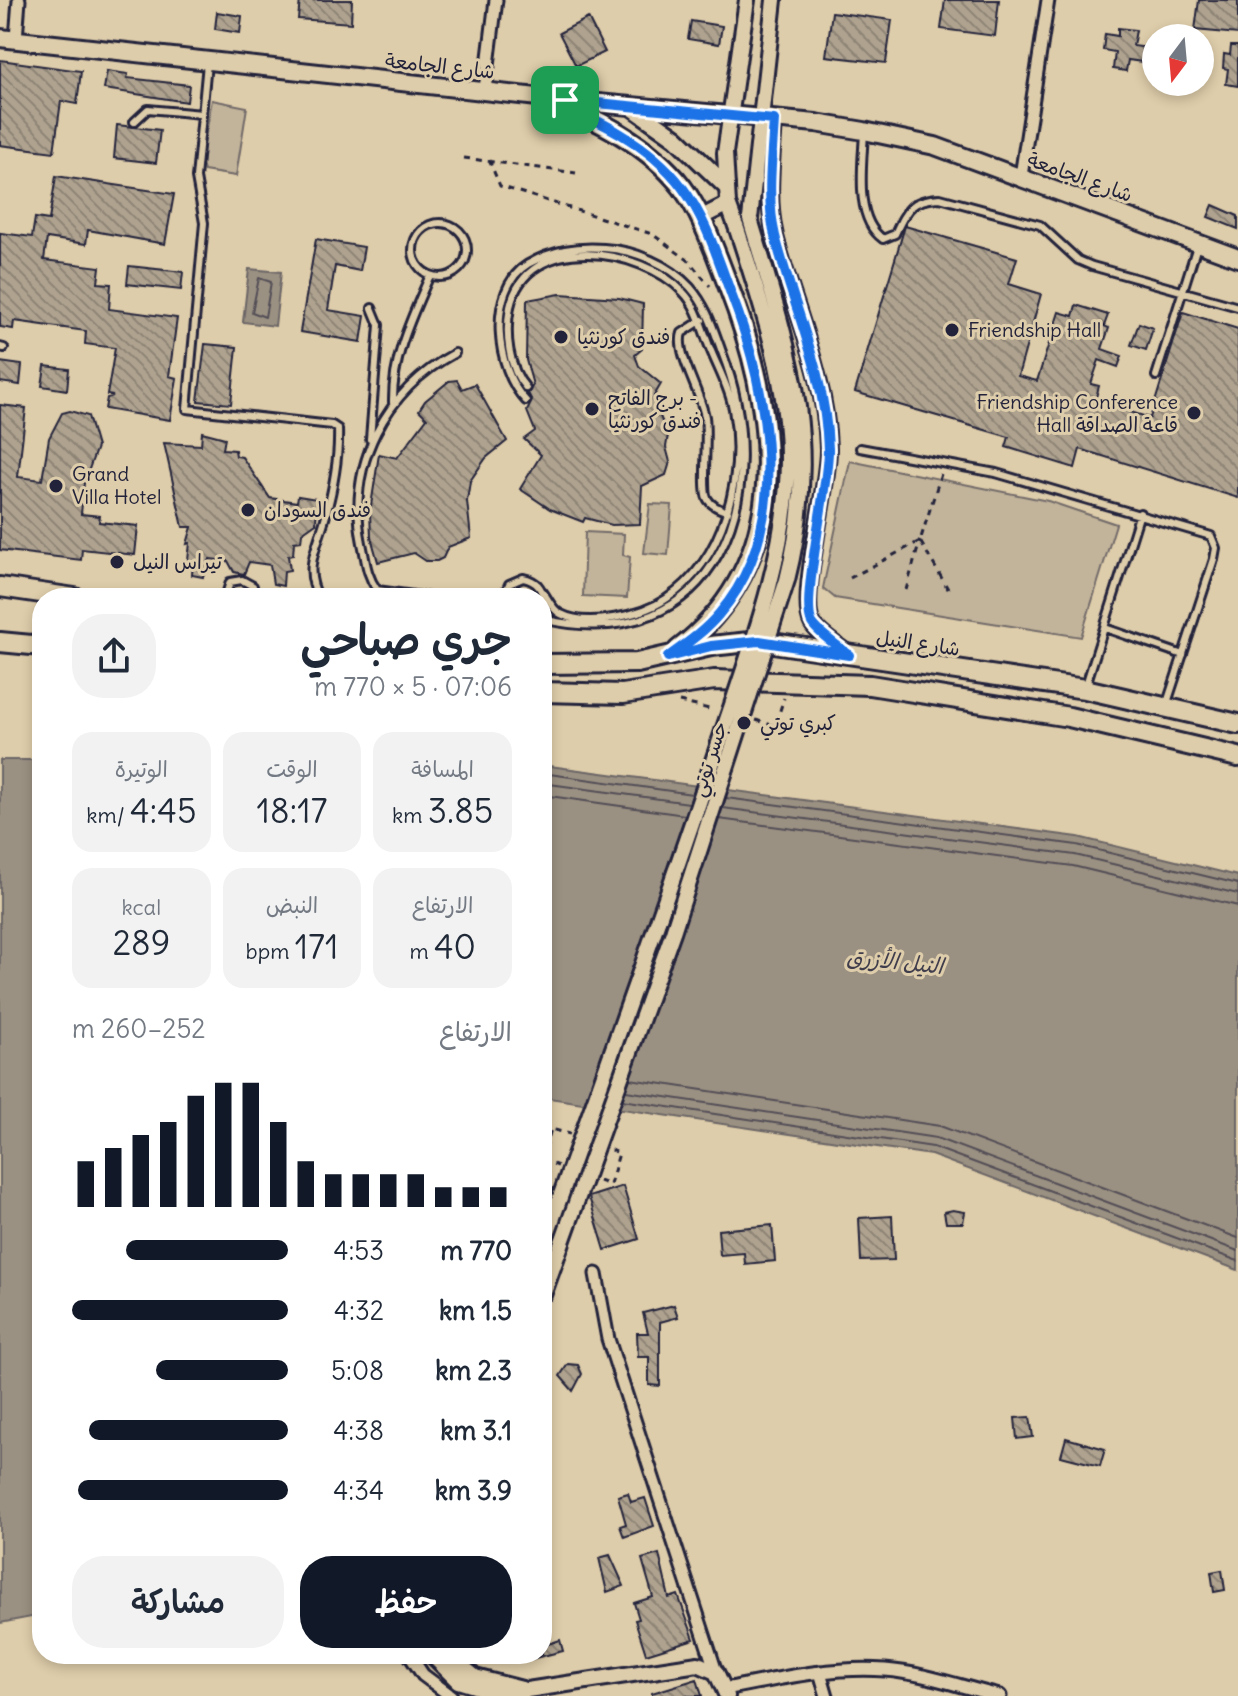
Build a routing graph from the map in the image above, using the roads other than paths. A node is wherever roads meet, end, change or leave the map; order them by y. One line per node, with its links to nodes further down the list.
1 (19, 0): 6 (street)
2 (496, 0): 8 (street)
3 (747, 0): 12 (street)
4 (774, 0): 13 (street)
5 (1048, 0): 16 (street)
6 (8, 38): 7 (main road, شارع الجامعة)
7 (207, 61): 8 (main road, شارع الجامعة); 11 (lane)
8 (485, 90): 9 (main road, شارع الجامعة)
9 (546, 98): 10 (main road, شارع الجامعة); 19 (main road)
10 (630, 105): 12 (main road, شارع الجامعة); 17 (main road)
11 (202, 114): 14 (lane); 41 (lane)
12 (734, 115): 13 (main road, شارع الجامعة); 17 (street)
13 (767, 120): 15 (main road, شارع الجامعة); 20 (street); 51 (street)
14 (134, 122)
15 (864, 131): 16 (main road, شارع الجامعة); 24 (lane)
16 (1021, 176): 21 (main road, شارع الجامعة)
17 (726, 186): 18 (street)
18 (728, 204): 19 (street); 20 (street)
19 (700, 218): 53 (main road)
20 (743, 222): 62 (street, جسر توتي, bridge); 63 (street, جسر توتي, bridge)
21 (1199, 242): 22 (main road, شارع الجامعة); 24 (lane)
22 (1238, 258)
23 (430, 275): 23 (lane); 33 (lane)
24 (1183, 290): 25 (lane); 30 (lane)
25 (1238, 307)
26 (372, 308): 34 (lane)
27 (708, 317): 28 (lane); 32 (lane); 47 (lane)
28 (700, 321): 31 (lane); 36 (lane); 36 (lane)
29 (455, 353): 33 (lane)
30 (1156, 376)
31 (526, 388)
32 (526, 401)
33 (393, 403): 34 (lane)
34 (370, 442): 42 (lane)
35 (860, 448): 37 (lane)
36 (728, 512): 46 (lane)
37 (1140, 513): 48 (lane); 52 (lane)
38 (0, 587): 45 (main road)
39 (228, 588): 40 (lane)
40 (253, 588)
41 (314, 588)
42 (376, 588)
43 (507, 588): 44 (lane)
44 (539, 588)
45 (32, 592)
46 (552, 604)
47 (552, 620)
48 (1105, 628): 52 (lane); 55 (lane)
49 (0, 642): 50 (main road)
50 (32, 645)
51 (849, 655): 53 (main road, شارع النيل); 55 (main road, شارع النيل)
52 (1183, 655): 58 (lane)
53 (668, 657): 54 (main road, شارع النيل)
54 (552, 664)
55 (1085, 689): 57 (main road, شارع النيل)
56 (552, 692): 60 (main road)
57 (1135, 698): 58 (main road, شارع النيل); 60 (main road)
58 (1166, 706): 59 (main road, شارع النيل)
59 (1238, 724)
60 (1127, 729): 61 (main road)
61 (1238, 757)
62 (552, 1220)
63 (552, 1270)
64 (596, 1274): 68 (street)
65 (416, 1664): 72 (street)
66 (441, 1664): 70 (street)
67 (458, 1664): 70 (street)
68 (716, 1672): 70 (street); 71 (street)
69 (820, 1672): 71 (street); 73 (street); 74 (street)
70 (502, 1692)
71 (726, 1693)
72 (451, 1696)
73 (827, 1696)
74 (1000, 1696)

